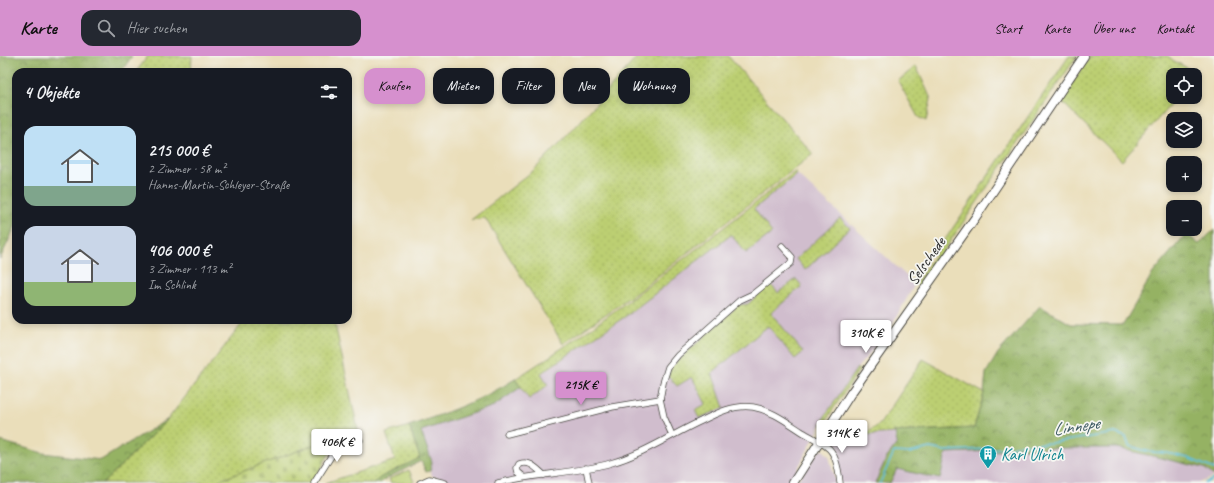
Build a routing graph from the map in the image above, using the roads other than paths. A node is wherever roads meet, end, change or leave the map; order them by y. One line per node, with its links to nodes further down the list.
1 (1084, 56): 7 (street, Selschede)
2 (782, 246): 3 (street)
3 (660, 399): 4 (street); 5 (street)
4 (507, 434)
5 (672, 435): 7 (street); 8 (street)
6 (360, 440): 11 (street)
7 (818, 442): 16 (street, Selschede); 17 (street)
8 (586, 468): 9 (street); 15 (street)
9 (544, 475): 10 (street); 10 (street)
10 (524, 477): 14 (street)
11 (314, 483)
12 (420, 483): 13 (street)
13 (445, 483)
14 (498, 483)
15 (589, 483)
16 (793, 483)
17 (840, 483)

